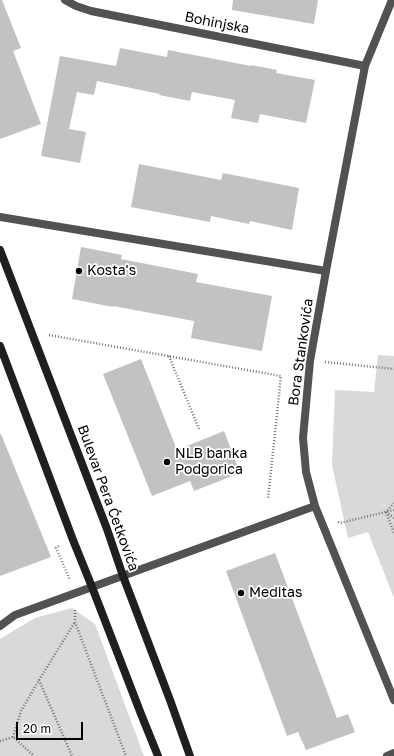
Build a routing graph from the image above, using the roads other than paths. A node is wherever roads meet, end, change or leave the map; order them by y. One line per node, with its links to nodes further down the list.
1 (65, 0): 3 (street, Bohinjska)
2 (392, 0): 3 (street, Bora Stankovića)
3 (365, 66): 6 (street, Bora Stankovića)
4 (0, 217): 6 (street)
5 (0, 250): 9 (main road, Bulevar Pera Ćetkovića)
6 (326, 272): 8 (street, Bora Stankovića)
7 (0, 346): 10 (main road)
8 (315, 506): 9 (street); 12 (street, Bora Stankovića)
9 (123, 576): 10 (street); 15 (main road, Bulevar Pera Ćetkovića)
10 (92, 587): 11 (street); 14 (main road)
11 (0, 626)
12 (394, 700)
13 (394, 753): 16 (street)
14 (158, 756)
15 (190, 756)
16 (387, 756)

